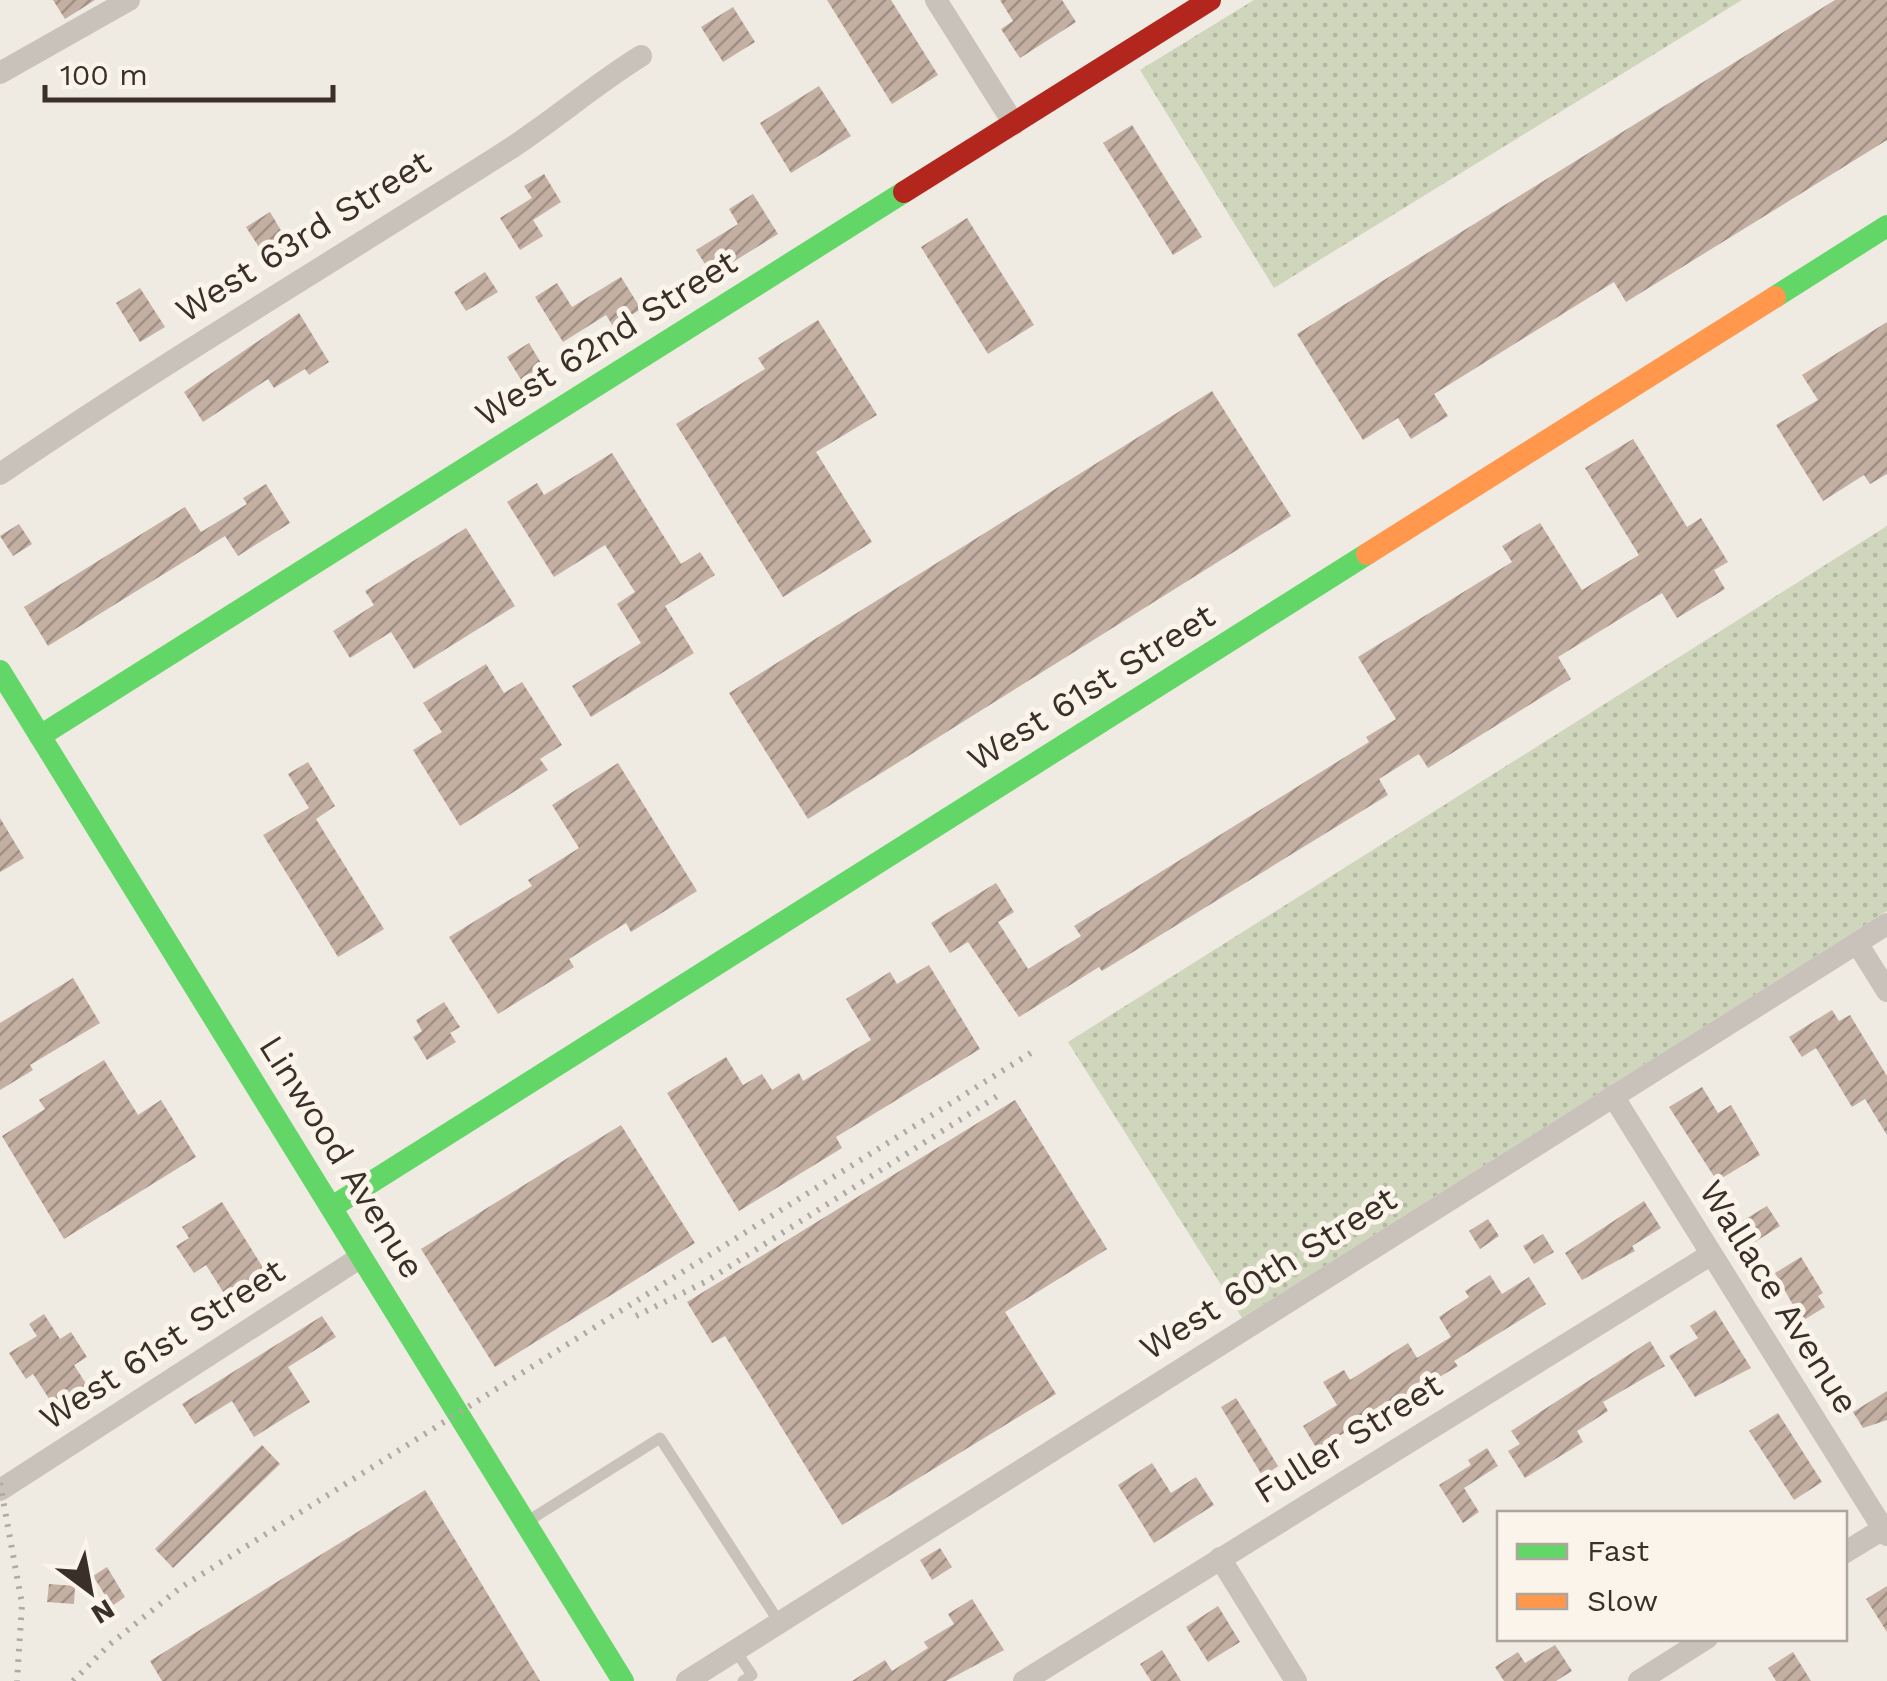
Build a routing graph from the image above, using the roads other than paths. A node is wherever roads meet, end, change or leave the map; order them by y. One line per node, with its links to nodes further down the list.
1 (128, 0): 5 (street)
2 (936, 0): 6 (street)
3 (1210, 0): 6 (street, West 62nd Street)
4 (641, 56): 8 (street, West 63rd Street)
5 (0, 74)
6 (1014, 124): 10 (street, West 62nd Street)
7 (1887, 226): 15 (street, West 61st Street)
8 (0, 474)
9 (0, 671): 10 (street, Linwood Avenue)
10 (40, 736): 15 (street, Linwood Avenue)
11 (1887, 924): 12 (street, West 60th Street)
12 (1856, 944): 13 (street); 14 (street, West 60th Street)
13 (1887, 991)
14 (1614, 1096): 16 (street, Wallace Avenue); 23 (street, West 60th Street)
15 (332, 1207): 17 (street, Linwood Avenue)
16 (1710, 1255): 20 (street, Wallace Avenue); 22 (street, Fuller Street)
17 (362, 1257): 18 (street, West 61st Street); 19 (street, Linwood Avenue)
18 (0, 1490)
19 (528, 1521): 23 (lane); 28 (street, Linwood Avenue)
20 (1885, 1532): 21 (street)
21 (1847, 1551)
22 (1220, 1558): 29 (street, Fuller Street); 30 (street)
23 (779, 1622): 25 (street, West 60th Street)
24 (1702, 1641): 31 (street)
25 (735, 1650): 26 (street, West 60th Street); 27 (lane)
26 (698, 1678)
27 (750, 1679)
28 (623, 1681)
29 (1024, 1681)
30 (1296, 1681)
31 (1639, 1681)

